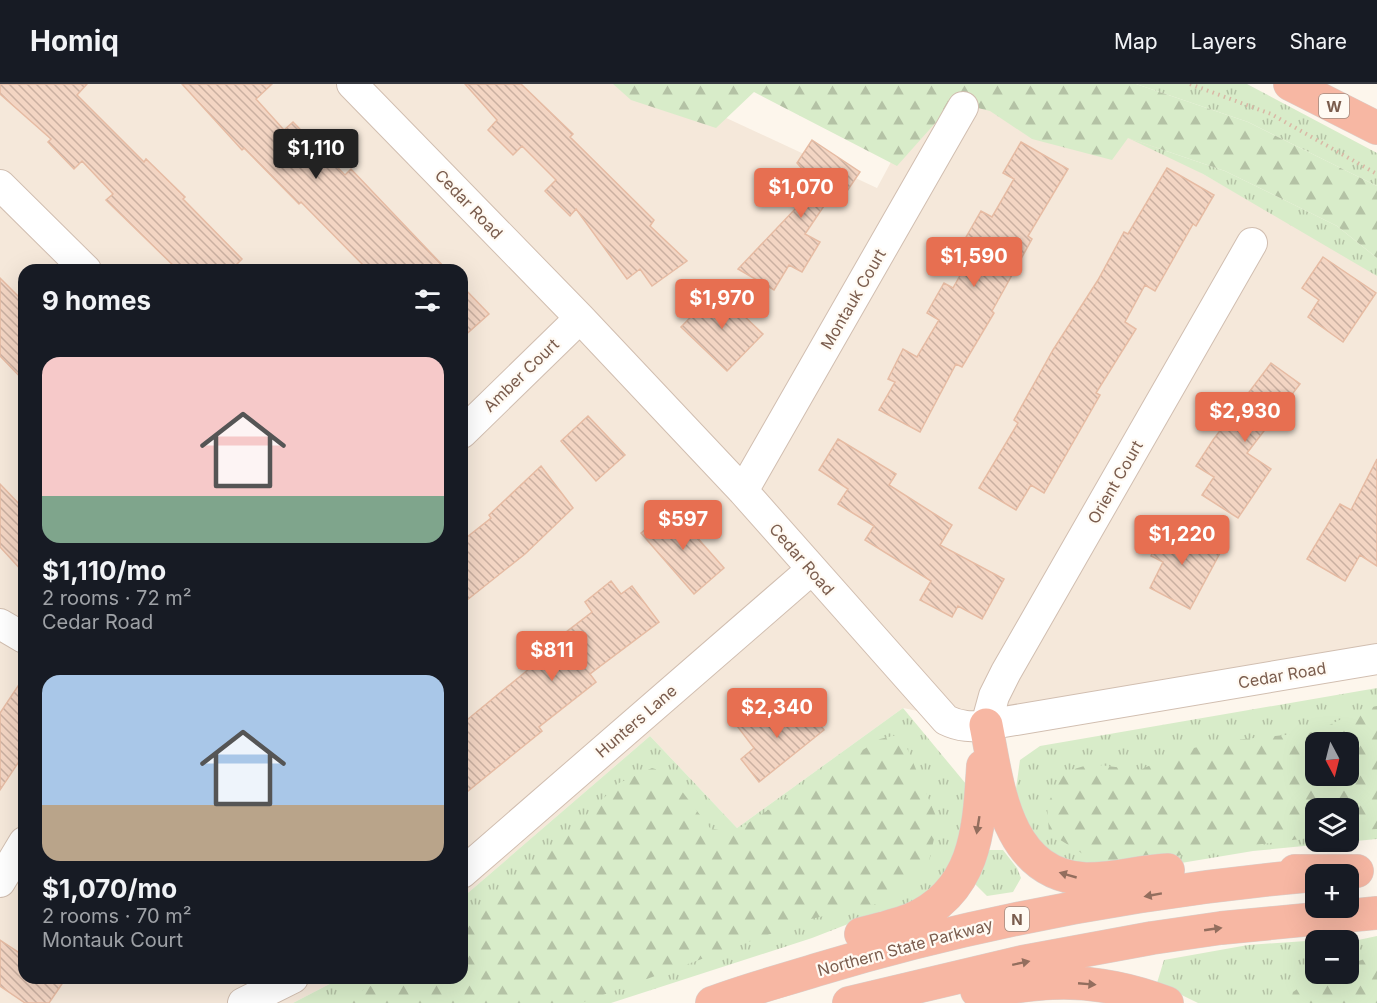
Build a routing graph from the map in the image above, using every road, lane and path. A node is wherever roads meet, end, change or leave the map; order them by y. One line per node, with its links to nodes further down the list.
1 (352, 84): 10 (street, Cedar Road)
2 (1190, 84): 6 (path)
3 (1290, 84): 5 (highway, W)
4 (963, 107): 12 (street, Montauk Court)
5 (1377, 128)
6 (1377, 174)
7 (0, 186): 9 (street)
8 (1252, 243): 17 (street, Orient Court)
9 (80, 264)
10 (580, 318): 11 (street, Amber Court); 12 (street, Cedar Road)
11 (468, 427)
12 (743, 491): 13 (street, Cedar Road)
13 (811, 570): 17 (street, Cedar Road); 19 (street, Hunters Lane)
14 (0, 624): 15 (street)
15 (18, 634)
16 (1377, 659): 17 (street, Cedar Road)
17 (986, 725): 20 (highway, one-way to 17); 25 (highway, one-way to 25)
18 (18, 852): 22 (street)
19 (468, 868)
20 (1367, 870)
21 (1305, 876): 25 (highway, Northern State Parkway / N, one-way to 25)
22 (0, 882)
23 (1377, 913): 26 (highway, one-way to 23)
24 (281, 984): 27 (street)
25 (719, 1000)
26 (855, 1001): 28 (highway, one-way to 28)
27 (243, 1003)
28 (1167, 1003)

